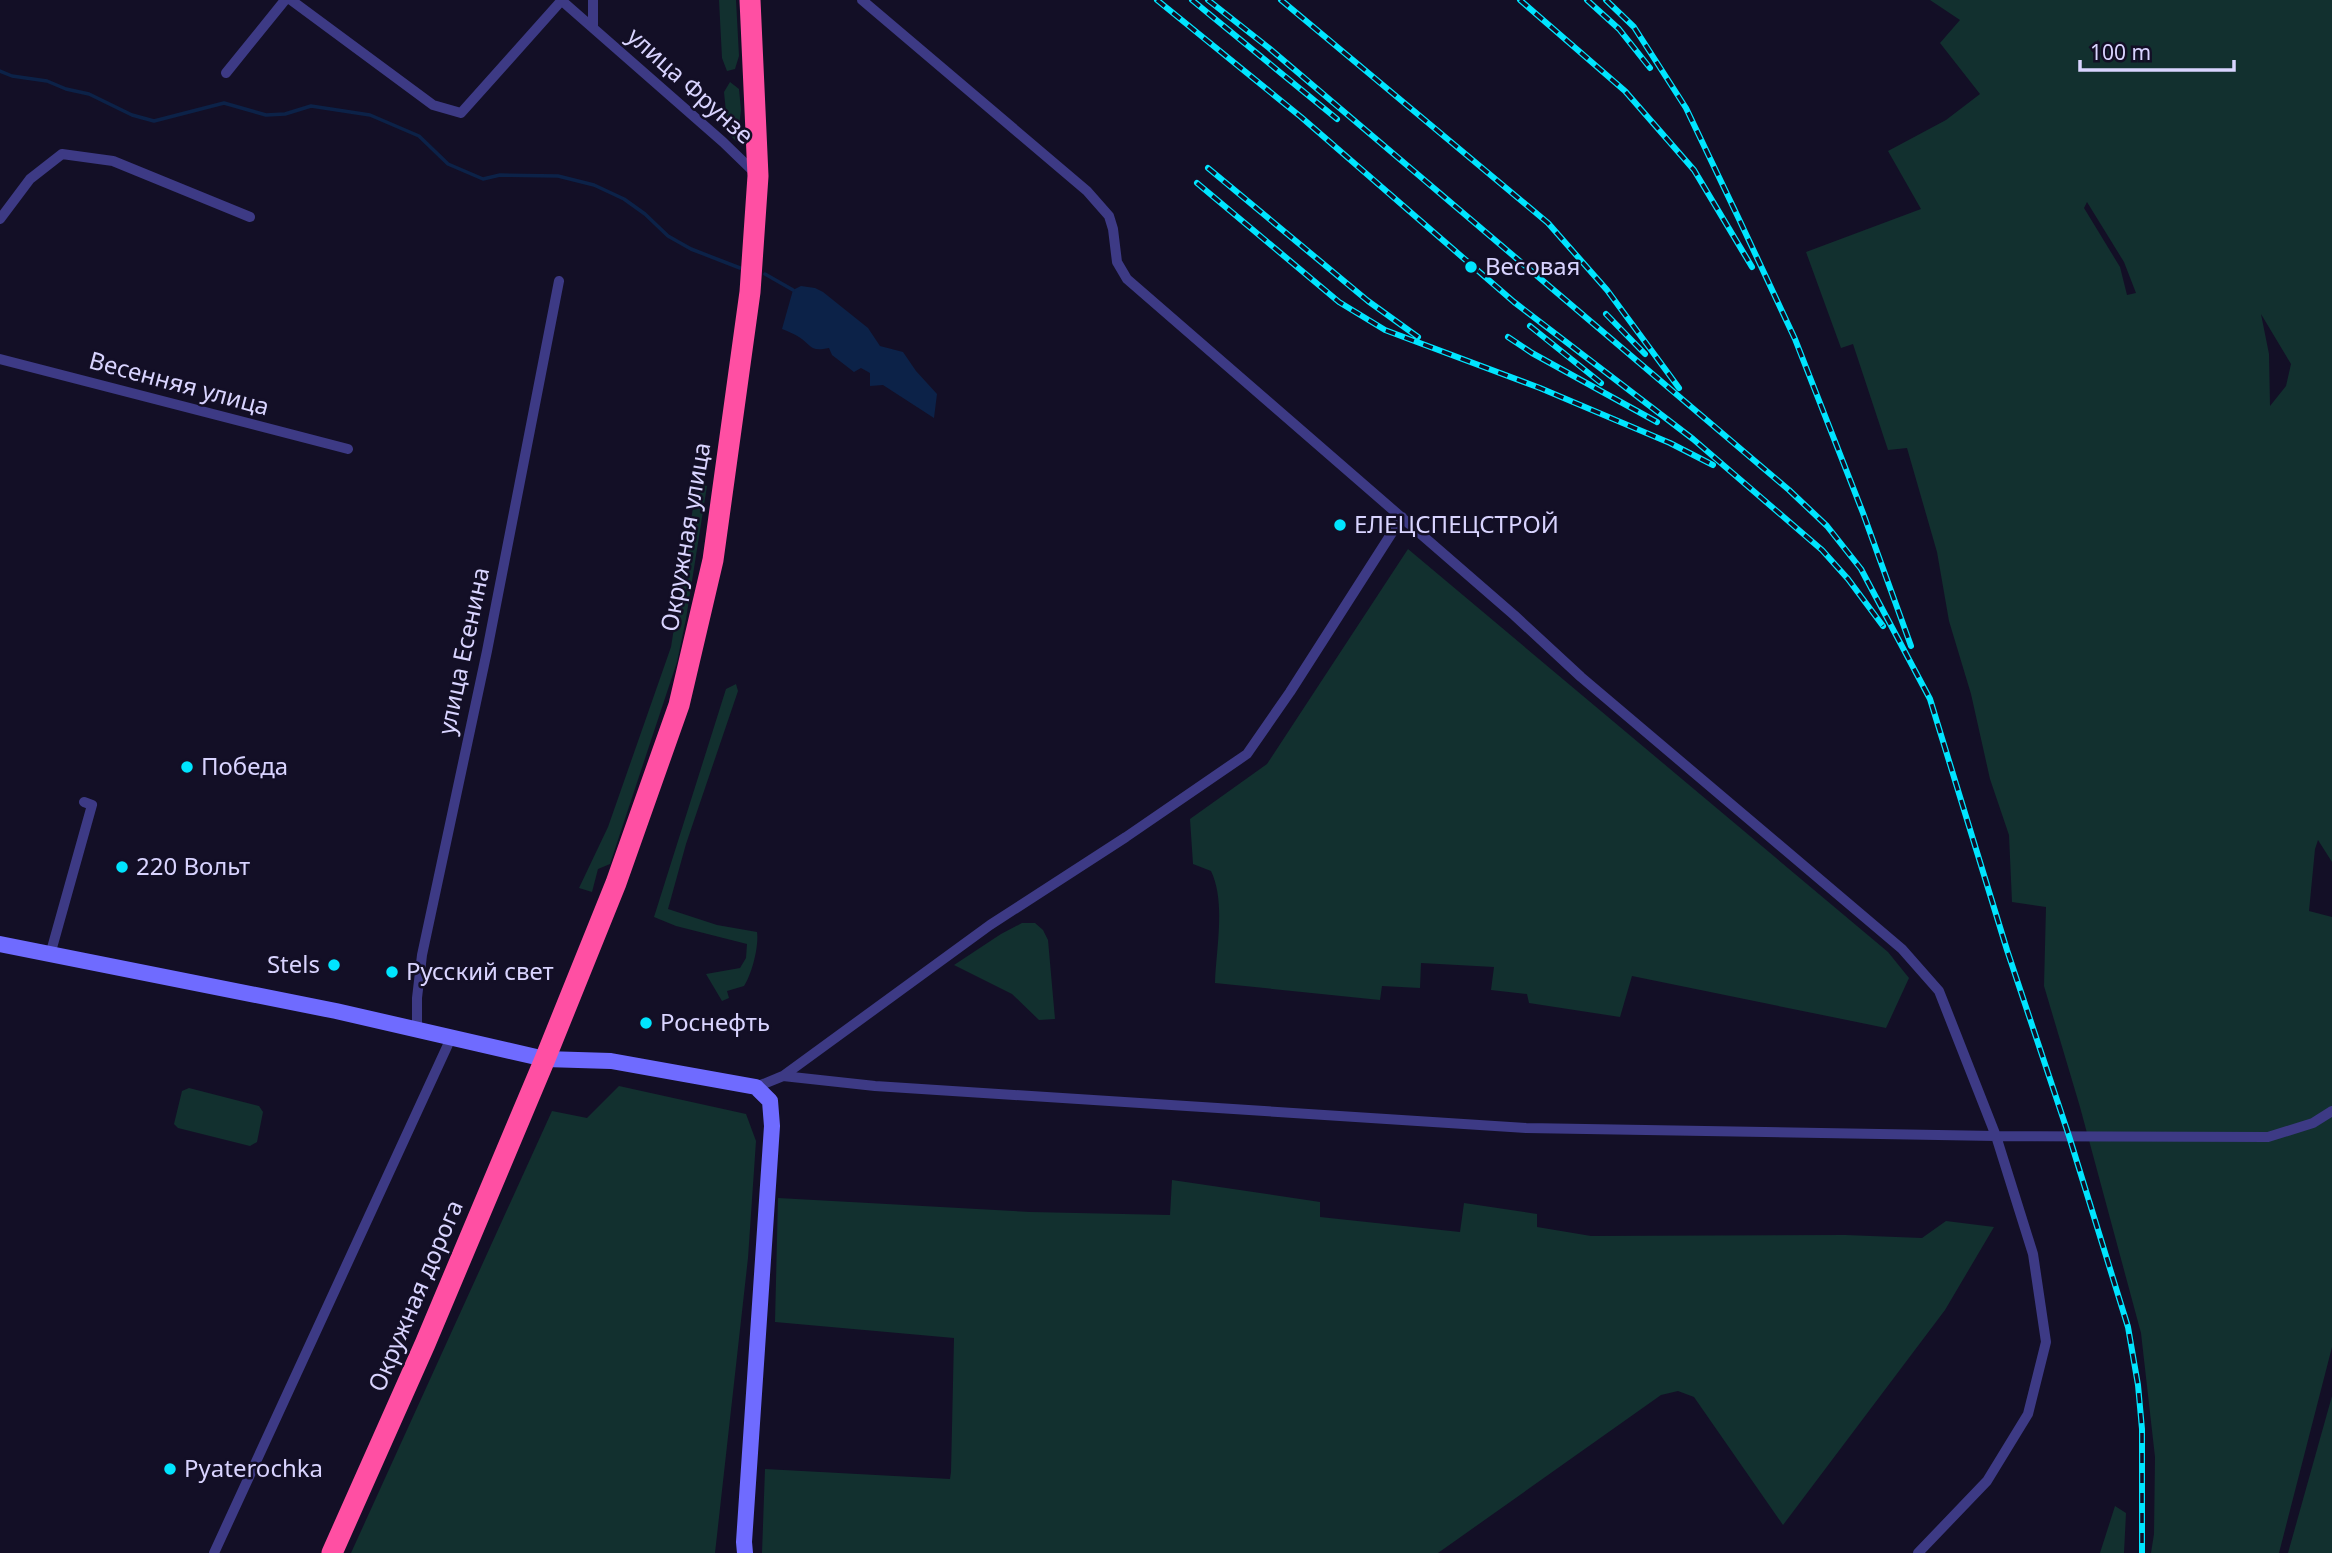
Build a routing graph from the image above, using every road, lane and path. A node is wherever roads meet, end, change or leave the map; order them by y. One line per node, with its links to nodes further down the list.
1 (285, 0): 8 (street)
2 (291, 0): 3 (street)
3 (561, 0): 7 (street, улица Фрунзе)
4 (593, 0): 7 (street)
5 (750, 0): 9 (highway, Окружная улица)
6 (862, 0): 15 (street)
7 (593, 27): 9 (street, улица Фрунзе)
8 (226, 73)
9 (758, 176): 21 (highway, Окружная улица)
10 (250, 217): 11 (street)
11 (0, 219)
12 (559, 281): 19 (street, улица Есенина)
13 (0, 359): 14 (street, Весенняя улица)
14 (348, 449)
15 (1402, 517): 22 (street); 25 (street)
16 (84, 802): 18 (street)
17 (0, 944): 18 (street)
18 (50, 955): 19 (street)
19 (416, 1030): 20 (street)
20 (452, 1038): 21 (street); 26 (street)
21 (544, 1059): 23 (street); 27 (highway, Окружная дорога)
22 (783, 1076): 23 (street); 25 (street)
23 (756, 1087): 28 (street)
24 (2332, 1111): 25 (street)
25 (1996, 1136): 29 (street)
26 (214, 1553)
27 (332, 1553)
28 (745, 1553)
29 (1919, 1553)

